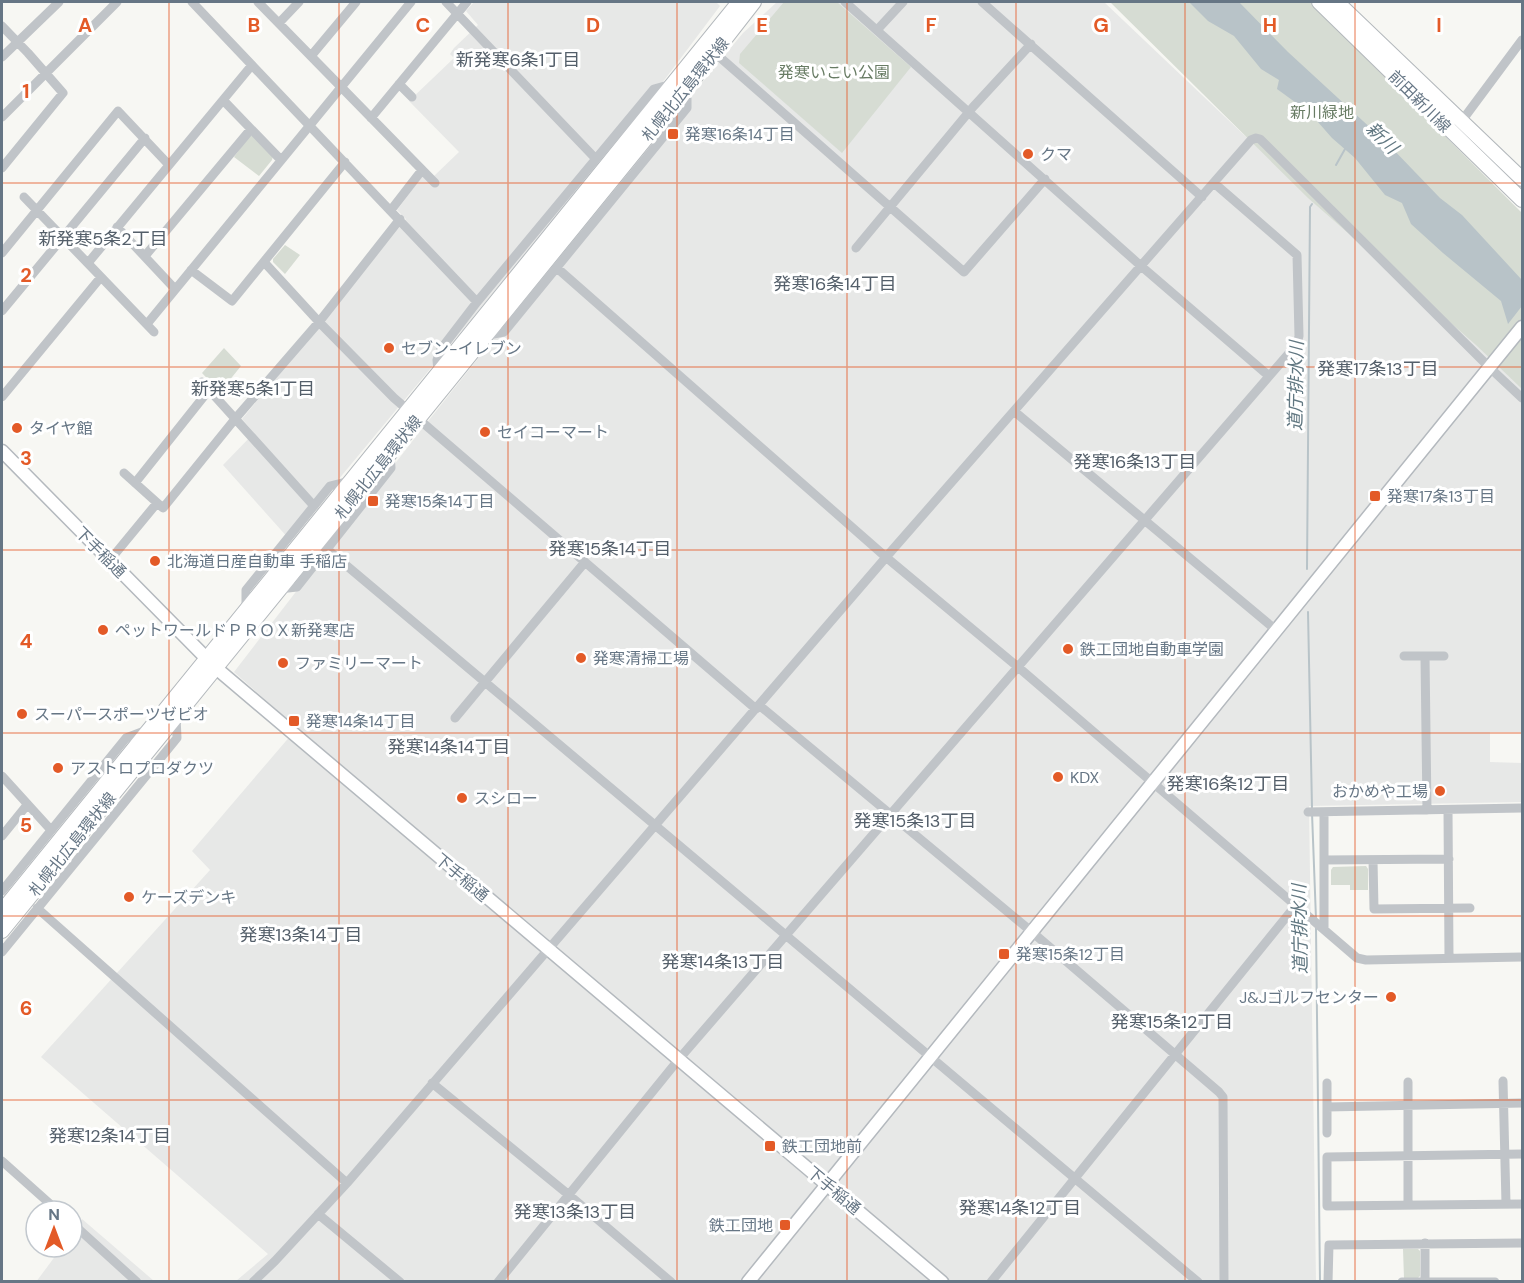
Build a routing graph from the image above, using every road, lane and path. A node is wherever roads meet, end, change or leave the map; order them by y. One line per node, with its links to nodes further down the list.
1 (59, 2): 22 (street)
2 (117, 2): 28 (street)
3 (192, 2): 27 (street)
4 (258, 2): 18 (street)
5 (299, 2): 18 (street)
6 (356, 2): 25 (street)
7 (411, 2): 31 (street)
8 (446, 2): 17 (street)
9 (467, 2): 17 (street)
10 (754, 2): 16 (main road, 札幌北広島環状線)
11 (844, 2): 20 (street)
12 (903, 2): 20 (street)
13 (982, 2): 23 (street)
14 (1318, 2): 54 (main road, 前田新川線)
15 (1337, 2): 38 (main road, 前田新川線)
16 (737, 6): 24 (main road, 札幌北広島環状線); 30 (main road, 札幌北広島環状線)
17 (458, 13): 29 (street); 42 (street)
18 (279, 23): 25 (street)
19 (2, 26): 22 (street)
20 (877, 30): 35 (street)
21 (1522, 40): 38 (street)
22 (18, 42): 26 (street); 28 (street)
23 (1031, 44): 35 (street); 53 (street)
24 (715, 53): 32 (main road, 札幌北広島環状線); 55 (street)
25 (311, 56): 31 (street)
26 (2, 57)
27 (252, 65): 34 (street); 39 (street)
28 (46, 73): 36 (street); 46 (street)
29 (399, 84): 33 (street); 37 (street)
30 (672, 84): 42 (street); 77 (main road, 札幌北広島環状線)
31 (342, 87): 37 (street); 39 (street)
32 (687, 88): 67 (street); 75 (main road, 札幌北広島環状線)
33 (412, 97)
34 (224, 100): 40 (street); 45 (street)
35 (969, 112): 48 (street); 55 (street)
36 (2, 117)
37 (371, 118): 47 (street)
38 (1461, 122): 49 (main road, 前田新川線)
39 (310, 125): 43 (street); 44 (street)
40 (252, 129): 43 (street); 63 (street)
41 (145, 138): 45 (street); 57 (street); 60 (street)
42 (596, 158): 71 (street)
43 (281, 160): 68 (street)
44 (345, 162): 56 (street); 64 (street)
45 (169, 165): 59 (street)
46 (2, 168)
47 (422, 170): 50 (street); 56 (street)
48 (1045, 179): 55 (street); 66 (street)
49 (1522, 179)
50 (435, 183)
51 (1214, 183): 53 (street); 76 (street); 78 (street)
52 (24, 197): 57 (street)
53 (1202, 197): 66 (street)
54 (1522, 200)
55 (890, 206): 61 (street)
56 (391, 210): 58 (street)
57 (37, 211): 60 (street); 62 (street)
58 (400, 219): 71 (street); 73 (street)
59 (117, 227): 63 (street); 65 (street)
60 (63, 237): 65 (street); 72 (street)
61 (856, 248)
62 (2, 253)
63 (145, 256): 70 (street)
64 (264, 262): 68 (street); 73 (street)
65 (88, 263): 69 (street)
66 (1141, 266): 78 (street); 83 (street)
67 (557, 268): 75 (street); 95 (street)
68 (191, 270): 70 (street)
69 (101, 277): 70 (street); 81 (street)
70 (175, 289)
71 (477, 302): 77 (street)
72 (2, 311)
73 (319, 322): 84 (street); 85 (street)
74 (1522, 327): 76 (main road)
75 (483, 336): 84 (main road, 札幌北広島環状線)
76 (1493, 362): 82 (street); 100 (main road)
77 (438, 372): 84 (main road, 札幌北広島環状線)
78 (1269, 376): 93 (street)
79 (202, 382): 80 (street)
80 (209, 390): 85 (street); 90 (street)
81 (2, 398)
82 (1522, 398)
83 (1015, 412): 93 (street); 95 (street)
84 (412, 414): 87 (main road, 札幌北広島環状線); 89 (main road, 札幌北広島環状線); 97 (street)
85 (235, 419): 91 (street); 92 (street)
86 (2, 451): 96 (main road, 下手稲通)
87 (390, 452): 94 (street); 98 (main road, 札幌北広島環状線)
88 (124, 473): 90 (street)
89 (350, 481): 92 (street); 99 (main road, 札幌北広島環状線)
90 (135, 483): 91 (street)
91 (157, 503): 96 (street)
92 (314, 506): 99 (street)
93 (1145, 519): 100 (street); 105 (street)
94 (328, 550): 98 (street); 106 (street)
95 (887, 558): 105 (street); 107 (street)
96 (110, 560): 104 (main road, 下手稲通)
97 (585, 562): 106 (street); 107 (street)
98 (279, 589): 104 (main road, 札幌北広島環状線)
99 (246, 609): 104 (main road, 札幌北広島環状線)
100 (1276, 630): 112 (main road)
101 (1404, 656): 102 (street)
102 (1425, 656): 103 (street); 115 (street)
103 (1444, 656)
104 (211, 663): 108 (main road, 札幌北広島環状線); 110 (main road, 札幌北広島環状線); 136 (main road, 下手稲通)
105 (1018, 667): 112 (street); 119 (street)
106 (484, 682): 109 (street); 120 (street)
107 (757, 707): 119 (street); 120 (street)
108 (176, 717): 128 (street); 133 (main road, 札幌北広島環状線)
109 (455, 718)
110 (148, 730): 121 (street); 131 (main road, 札幌北広島環状線)
111 (2, 776): 113 (street)
112 (1153, 782): 127 (street); 134 (main road)
113 (27, 806): 121 (street); 122 (street)
114 (1522, 808): 116 (street)
115 (1426, 810): 116 (street); 118 (street)
116 (1448, 810): 123 (street)
117 (1308, 812): 118 (street)
118 (1323, 812): 124 (street)
119 (890, 815): 134 (street); 135 (street)
120 (655, 825): 135 (street); 136 (street)
121 (51, 830): 126 (street)
122 (2, 837)
123 (1449, 859): 125 (street); 129 (street)
124 (1324, 860): 125 (street); 132 (street)
125 (1373, 860): 129 (street)
126 (2, 891)
127 (1296, 905): 132 (street); 140 (street)
128 (37, 908): 137 (street); 157 (street)
129 (1449, 908): 130 (street); 139 (street)
130 (1470, 908)
131 (2, 911)
132 (1322, 928): 139 (street)
133 (2, 931)
134 (1032, 932): 140 (street); 141 (main road)
135 (786, 935): 141 (street); 142 (street)
136 (548, 950): 142 (main road, 下手稲通); 145 (street)
137 (2, 952)
138 (1522, 957): 139 (street)
139 (1449, 958)
140 (1176, 1055): 156 (street); 177 (street)
141 (930, 1058): 156 (street); 158 (main road)
142 (679, 1059): 158 (main road, 下手稲通); 159 (street)
143 (1503, 1081): 147 (street)
144 (1408, 1082): 149 (street)
145 (432, 1083): 157 (street); 159 (street)
146 (1327, 1083): 150 (street)
147 (1503, 1103): 148 (street); 149 (street); 152 (street)
148 (1522, 1103)
149 (1408, 1105): 150 (street); 154 (street)
150 (1327, 1107): 151 (street)
151 (1327, 1133)
152 (1504, 1154): 153 (street); 154 (street); 161 (street)
153 (1522, 1154)
154 (1408, 1156): 163 (street); 163 (street)
155 (2, 1161): 160 (street)
156 (1075, 1178): 175 (street); 176 (street)
157 (346, 1183): 164 (street)
158 (827, 1185): 173 (main road); 174 (main road, 下手稲通)
159 (569, 1195): 171 (street); 172 (street)
160 (45, 1199)
161 (1506, 1204): 162 (street); 163 (street)
162 (1522, 1204)
163 (1408, 1205)
164 (318, 1214): 169 (street); 170 (street)
165 (84, 1234): 168 (street)
166 (1425, 1243): 167 (street); 178 (street); 180 (street)
167 (1522, 1243)
168 (137, 1281)
169 (253, 1281)
170 (400, 1281)
171 (498, 1281)
172 (671, 1281)
173 (748, 1281)
174 (942, 1281)
175 (991, 1281)
176 (1198, 1281)
177 (1224, 1281)
178 (1328, 1281)
179 (1402, 1281): 180 (street)
180 (1425, 1281): 181 (street)
181 (1495, 1281)

